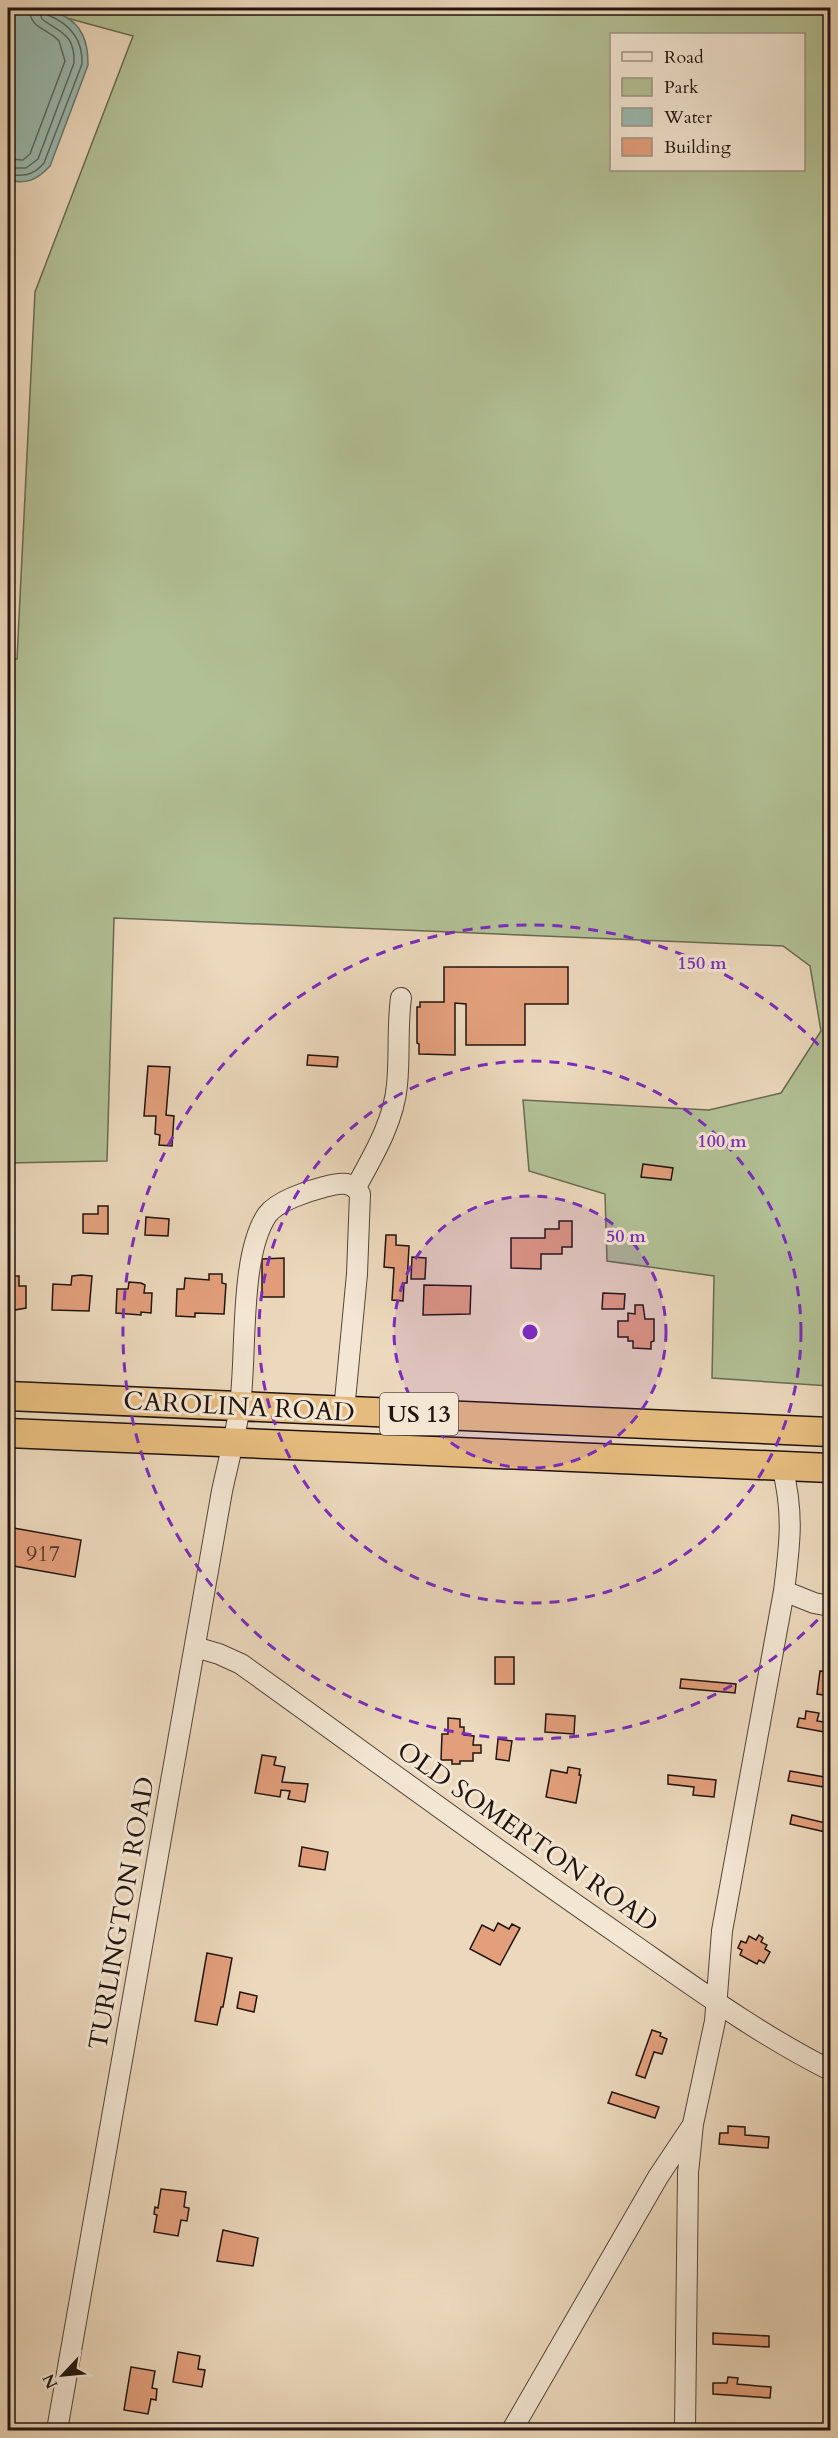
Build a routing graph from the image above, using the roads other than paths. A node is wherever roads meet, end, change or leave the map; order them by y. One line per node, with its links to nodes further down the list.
1 (401, 998): 2 (street)
2 (356, 1187): 4 (street, TURLINGTON ROAD); 5 (street)
3 (8, 1396): 4 (highway, CAROLINA ROAD / US 13)
4 (240, 1406): 5 (highway, CAROLINA ROAD / US 13); 8 (street, TURLINGTON ROAD)
5 (344, 1411): 6 (highway, CAROLINA ROAD / US 13)
6 (831, 1432)
7 (8, 1433): 8 (highway, CAROLINA ROAD / US 13)
8 (232, 1443): 9 (highway, CAROLINA ROAD / US 13); 13 (street, TURLINGTON ROAD)
9 (782, 1466): 10 (highway, CAROLINA ROAD / US 13); 11 (street)
10 (831, 1468)
11 (784, 1591): 12 (street); 14 (street)
12 (831, 1606)
13 (195, 1647): 14 (street, OLD SOMERTON ROAD); 17 (street, TURLINGTON ROAD)
14 (716, 2002): 15 (street, OLD SOMERTON ROAD); 16 (street)
15 (831, 2070)
16 (693, 2124): 18 (street); 19 (street)
17 (57, 2430)
18 (512, 2430)
19 (685, 2430)

